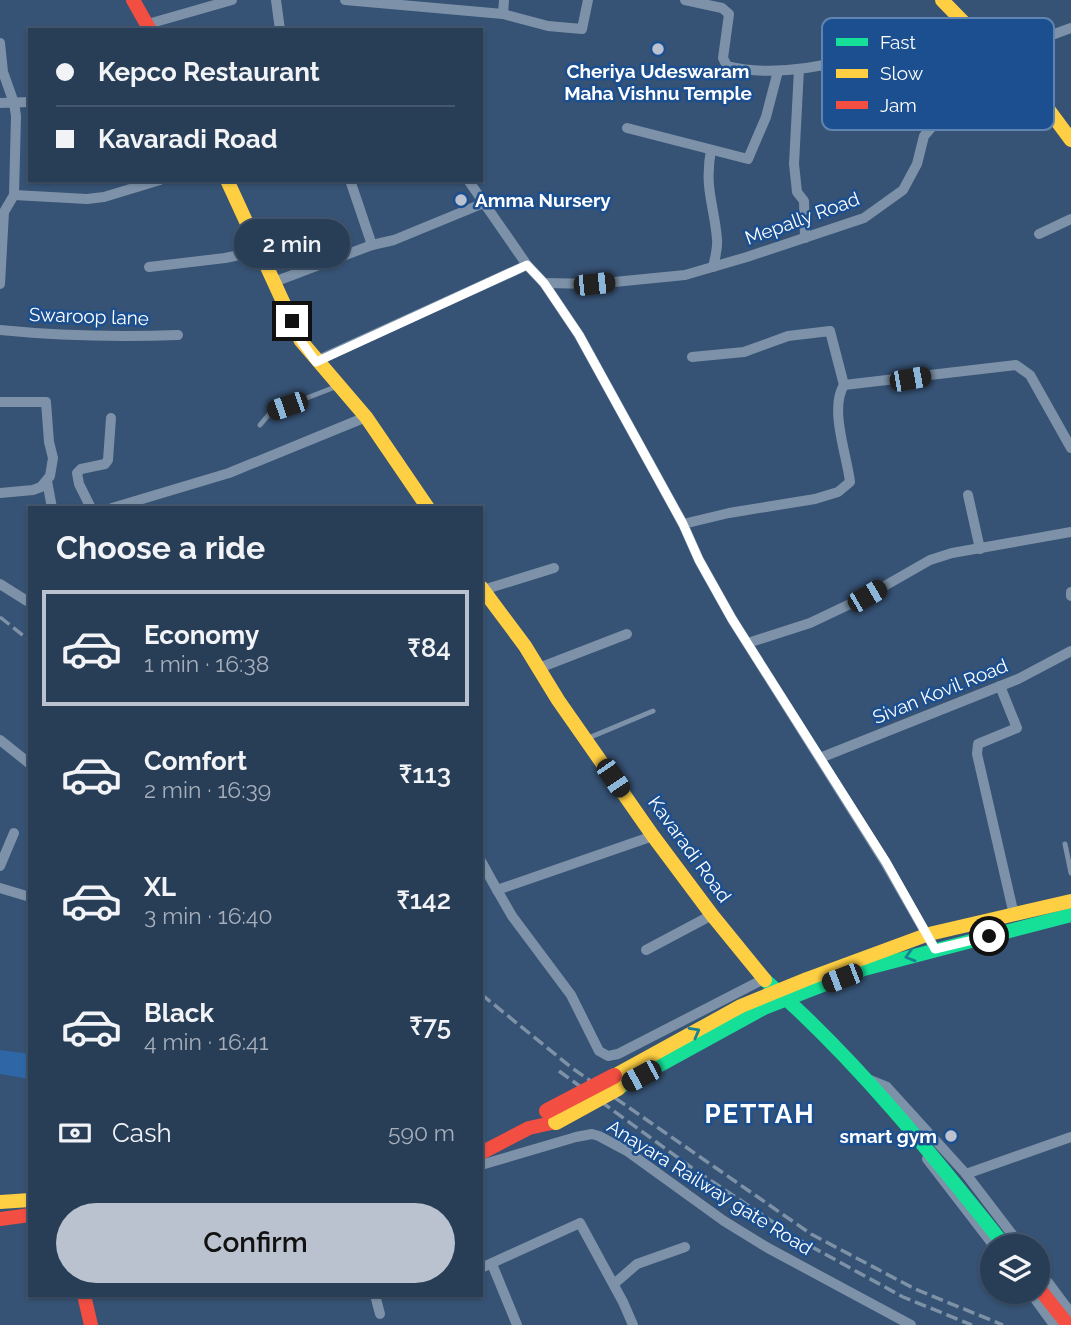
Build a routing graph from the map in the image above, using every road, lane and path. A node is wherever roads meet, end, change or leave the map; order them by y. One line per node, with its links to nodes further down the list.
1 (133, 0): 11 (main road)
2 (232, 0): 11 (street)
3 (276, 0): 12 (street)
4 (345, 0): 9 (street)
5 (505, 0): 9 (street)
6 (588, 0): 9 (street)
7 (685, 0): 18 (street)
8 (942, 0): 10 (main road)
9 (503, 15)
10 (958, 18)
11 (149, 27)
12 (279, 28)
13 (1071, 28): 14 (street, Mepally Road)
14 (1054, 34)
15 (0, 43): 21 (street)
16 (822, 64): 17 (street)
17 (799, 69): 18 (street); 35 (street)
18 (778, 71): 26 (street)
19 (28, 102): 21 (street)
20 (0, 103): 21 (street)
21 (14, 103): 31 (street)
22 (1054, 117): 25 (main road)
23 (627, 128): 26 (street)
24 (929, 130): 35 (street, Mepally Road)
25 (1071, 140)
26 (711, 150): 40 (street)
27 (153, 182): 31 (street)
28 (228, 182): 37 (main road)
29 (351, 182): 36 (street)
30 (469, 182): 32 (street)
31 (14, 195): 43 (street)
32 (484, 203): 36 (street); 38 (street)
33 (1071, 219): 34 (street)
34 (1039, 234)
35 (805, 238): 40 (street, Mepally Road)
36 (372, 244): 41 (street)
37 (259, 251): 39 (street); 41 (main road)
38 (527, 265): 42 (street); 47 (street)
39 (149, 267)
40 (713, 267): 42 (street, Mepally Road)
41 (274, 282): 47 (main road)
42 (544, 283): 62 (street)
43 (0, 284)
44 (0, 330): 45 (street, Swaroop lane)
45 (178, 335)
46 (692, 357): 48 (street)
47 (316, 362): 49 (main road)
48 (844, 385): 54 (street); 62 (street)
49 (338, 386): 51 (main road); 53 (lane)
50 (0, 402): 55 (street)
51 (366, 417): 60 (street); 61 (main road)
52 (111, 418): 59 (street)
53 (260, 425)
54 (1071, 448)
55 (47, 481): 56 (street); 58 (street)
56 (0, 493)
57 (968, 495): 64 (street)
58 (52, 506)
59 (90, 506)
60 (119, 506)
61 (427, 506)
62 (683, 524): 71 (street)
63 (1071, 533): 64 (street)
64 (980, 549): 71 (street)
65 (554, 568): 67 (street)
66 (0, 584): 69 (street)
67 (483, 588)
68 (483, 589): 73 (main road, Kavaradi Road)
69 (28, 601)
70 (628, 634): 73 (street)
71 (748, 643): 78 (street)
72 (1071, 651): 74 (street, Sivan Kovil Road)
73 (539, 668): 76 (main road, Kavaradi Road)
74 (1000, 686): 78 (street, Sivan Kovil Road); 91 (street)
75 (653, 711): 76 (lane)
76 (586, 739): 81 (main road, Kavaradi Road)
77 (0, 740): 79 (street)
78 (820, 758): 93 (street)
79 (28, 762)
80 (14, 833): 84 (street)
81 (653, 836): 87 (street); 90 (main road, Kavaradi Road)
82 (1065, 844): 85 (lane)
83 (483, 865): 87 (street)
84 (0, 866)
85 (1071, 873)
86 (0, 888): 88 (street)
87 (497, 890): 95 (street)
88 (28, 896)
89 (1071, 901): 91 (main road)
90 (712, 915): 94 (street); 95 (main road, Kavaradi Road)
91 (1014, 915): 93 (main road)
92 (1071, 915): 93 (main road)
93 (932, 941): 96 (main road)
94 (646, 950)
95 (764, 979): 96 (main road, Kavaradi Road)
96 (785, 997): 97 (main road); 97 (main road); 98 (main road); 98 (main road, one-way to 96)
97 (816, 1030): 99 (main road)
98 (616, 1082): 100 (main road, bridge)
99 (867, 1083): 105 (street); 110 (street); 111 (main road)
100 (551, 1116): 102 (main road); 103 (main road)
101 (1071, 1137): 105 (street)
102 (483, 1140)
103 (483, 1152)
104 (483, 1164): 126 (street, Anayara Railway gate Road)
105 (965, 1174): 112 (street)
106 (28, 1200): 107 (main road)
107 (0, 1202)
108 (28, 1215): 109 (main road)
109 (0, 1219)
110 (985, 1234)
111 (996, 1234)
112 (1012, 1234)
113 (685, 1247): 115 (street)
114 (487, 1266): 115 (street); 124 (street)
115 (614, 1284): 125 (street)
116 (1050, 1285): 121 (street)
117 (84, 1297): 123 (main road)
118 (376, 1297): 122 (street)
119 (1050, 1302): 128 (main road)
120 (1039, 1304): 127 (street)
121 (1071, 1312)
122 (380, 1314)
123 (91, 1325)
124 (517, 1325)
125 (633, 1325)
126 (911, 1325)
127 (1054, 1325)
128 (1068, 1325)

